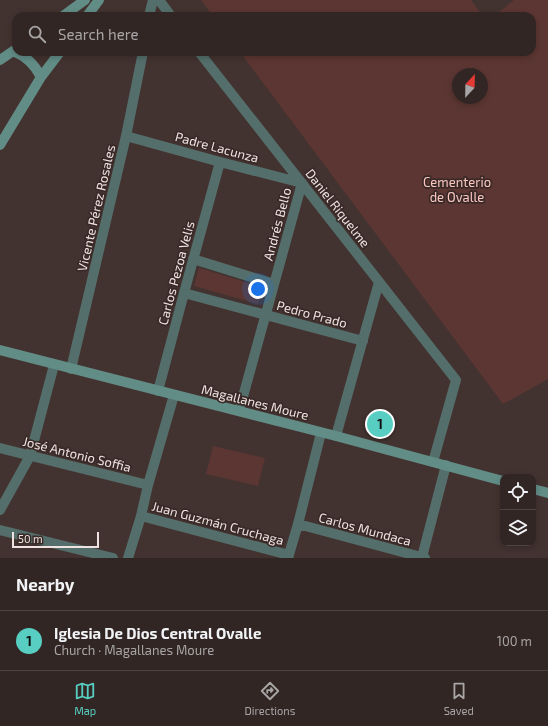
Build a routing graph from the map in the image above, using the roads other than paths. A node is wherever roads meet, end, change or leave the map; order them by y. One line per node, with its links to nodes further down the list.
1 (85, 0): 5 (street)
2 (99, 0): 6 (street)
3 (152, 0): 7 (street)
4 (159, 0): 8 (street)
5 (68, 12)
6 (90, 12)
7 (150, 12)
8 (168, 12)
9 (12, 51): 14 (street)
10 (23, 56): 15 (street)
11 (57, 56): 15 (street)
12 (141, 56): 16 (street, Vicente Pérez Rosales)
13 (202, 56): 19 (street, Daniel Riquelme)
14 (0, 60)
15 (41, 77): 17 (street)
16 (126, 136): 18 (street, Padre Lacunza); 28 (street, Vicente Pérez Rosales)
17 (0, 145)
18 (220, 162): 19 (street, Padre Lacunza); 20 (street, Carlos Pezoa Velis)
19 (302, 183): 21 (street, Daniel Riquelme); 22 (street, Andrés Bello)
20 (193, 259): 22 (street, Pedro Prado); 23 (street, Carlos Pezoa Velis)
21 (379, 282): 25 (street); 36 (street, Daniel Riquelme)
22 (274, 284): 24 (street, Andrés Bello)
23 (184, 293): 24 (street, Pedro Prado); 29 (street, Carlos Pezoa Velis)
24 (266, 315): 25 (street, Pedro Prado); 31 (street, Andrés Bello)
25 (363, 341): 33 (street)
26 (0, 350): 27 (street, Magallanes Moure)
27 (54, 364): 28 (street, Magallanes Moure); 35 (street)
28 (71, 369): 29 (street, Magallanes Moure)
29 (158, 391): 30 (street, Magallanes Moure)
30 (174, 395): 31 (street, Magallanes Moure); 39 (street)
31 (239, 411): 32 (street, Magallanes Moure)
32 (321, 433): 33 (street, Magallanes Moure); 44 (street)
33 (336, 436): 36 (street, Magallanes Moure)
34 (0, 448): 35 (street, José Antonio Soffia)
35 (30, 456): 39 (street, José Antonio Soffia); 42 (street)
36 (433, 462): 37 (street, Magallanes Moure)
37 (446, 465): 38 (street, Magallanes Moure); 49 (street)
38 (500, 480)
39 (148, 485): 43 (street)
40 (536, 490): 41 (street)
41 (548, 493)
42 (0, 510)
43 (141, 516): 46 (street, Juan Guzmán Cruchaga); 48 (street)
44 (298, 524): 46 (street); 49 (street, Carlos Mundaca)
45 (0, 530): 47 (street)
46 (289, 557)
47 (113, 558)
48 (128, 558)
49 (424, 558)

